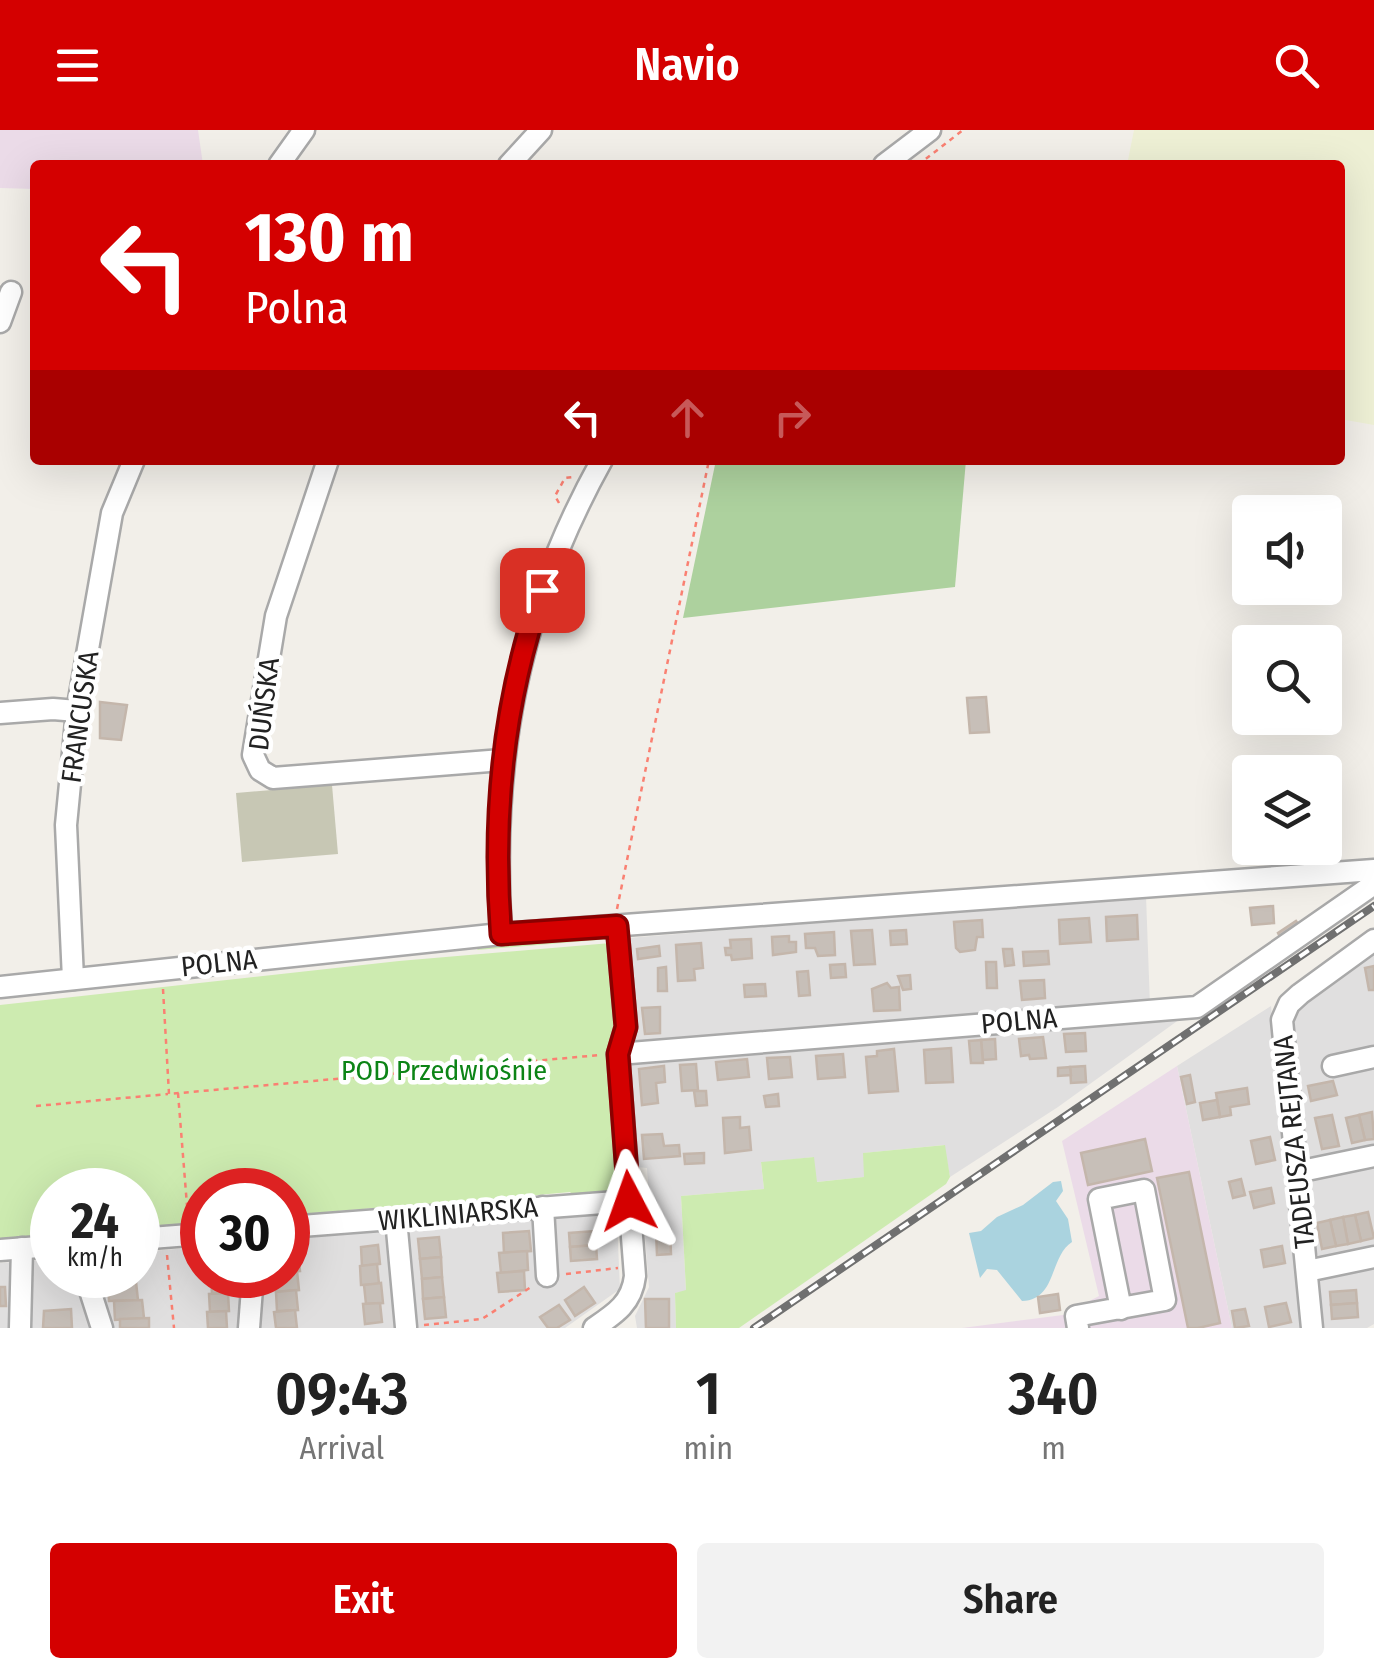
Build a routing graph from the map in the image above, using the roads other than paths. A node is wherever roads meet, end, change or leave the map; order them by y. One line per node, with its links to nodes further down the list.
1 (304, 130): 4 (street)
2 (541, 130): 5 (street)
3 (930, 130): 6 (street)
4 (283, 160)
5 (514, 160)
6 (891, 160)
7 (11, 292): 8 (street)
8 (0, 322)
9 (132, 465): 12 (street, FRANCUSKA)
10 (326, 465): 14 (street, DUŃSKA)
11 (600, 465): 14 (street)
12 (77, 712): 13 (street); 19 (street, FRANCUSKA)
13 (0, 713)
14 (502, 760): 17 (street)
15 (1374, 873): 16 (street, POLNA); 21 (street, POLNA)
16 (617, 926): 17 (street, POLNA); 21 (street)
17 (501, 934): 19 (street, POLNA)
18 (1374, 940): 25 (street, TADEUSZA REJTANA)
19 (74, 979): 20 (street, POLNA)
20 (0, 987)
21 (614, 1054): 26 (street)
22 (1374, 1057): 23 (street)
23 (1333, 1066)
24 (1374, 1156): 25 (street)
25 (1297, 1172): 34 (street, TADEUSZA REJTANA)
26 (629, 1201): 27 (street, WIKLINIARSKA); 43 (street)
27 (543, 1207): 28 (street, WIKLINIARSKA); 35 (street)
28 (396, 1220): 29 (street, WIKLINIARSKA); 39 (street)
29 (310, 1226)
30 (30, 1247): 31 (street)
31 (22, 1248): 32 (street); 40 (street)
32 (0, 1250)
33 (1374, 1256): 34 (street)
34 (1307, 1271): 45 (street, TADEUSZA REJTANA)
35 (548, 1276)
36 (92, 1298): 41 (street)
37 (251, 1298): 42 (street)
38 (1121, 1309): 38 (street); 44 (street)
39 (406, 1327)
40 (20, 1328)
41 (102, 1328)
42 (249, 1328)
43 (594, 1328)
44 (1078, 1328)
45 (1312, 1328)

